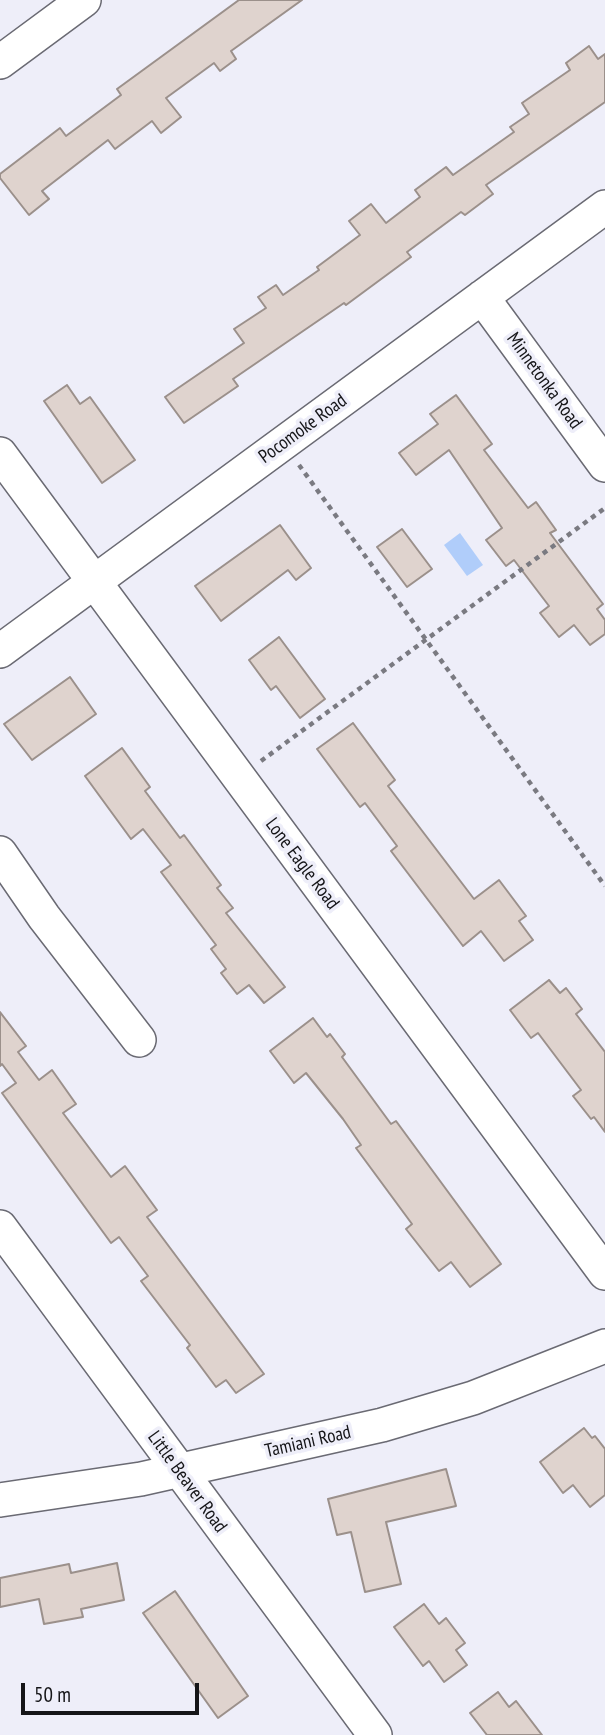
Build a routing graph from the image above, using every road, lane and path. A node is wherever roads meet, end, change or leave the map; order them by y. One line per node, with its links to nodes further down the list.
1 (84, 0): 2 (street)
2 (0, 61)
3 (605, 207): 4 (street, Pocomoke Road)
4 (482, 297): 5 (street, Pocomoke Road); 7 (street, Minnetonka Road)
5 (284, 443): 9 (street, Pocomoke Road); 10 (path)
6 (0, 454): 9 (street, Lone Eagle Road)
7 (605, 465)
8 (605, 508): 10 (path)
9 (94, 582): 11 (street, Pocomoke Road); 12 (street, Lone Eagle Road)
10 (425, 641): 12 (path); 14 (path)
11 (0, 651)
12 (238, 778): 17 (street, Lone Eagle Road)
13 (0, 853): 15 (street)
14 (605, 886)
15 (139, 1040)
16 (0, 1227): 19 (street, Little Beaver Road)
17 (605, 1273)
18 (605, 1346): 19 (street, Tamiani Road)
19 (179, 1471): 20 (street, Tamiani Road); 21 (street, Little Beaver Road)
20 (0, 1500)
21 (375, 1735)

